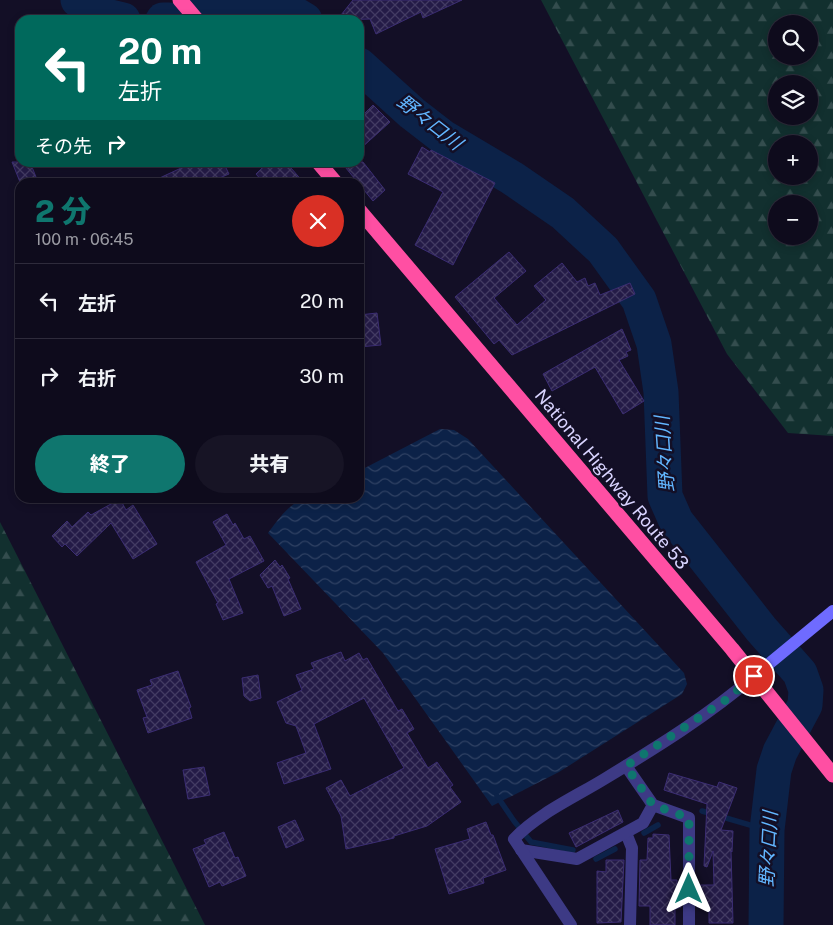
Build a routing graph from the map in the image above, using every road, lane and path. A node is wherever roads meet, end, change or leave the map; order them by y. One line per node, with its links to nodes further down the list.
1 (180, 0): 2 (highway)
2 (193, 15)
3 (322, 167): 4 (highway)
4 (332, 178)
5 (364, 216): 7 (highway, National Highway Route 53)
6 (833, 611): 7 (street)
7 (754, 676): 8 (street); 9 (highway, National Highway Route 53)
8 (626, 766): 10 (street); 12 (street)
9 (833, 775)
10 (653, 805): 11 (street); 15 (street)
11 (626, 832): 12 (street); 14 (street)
12 (521, 850): 13 (street)
13 (571, 925)
14 (630, 925)
15 (689, 925)

